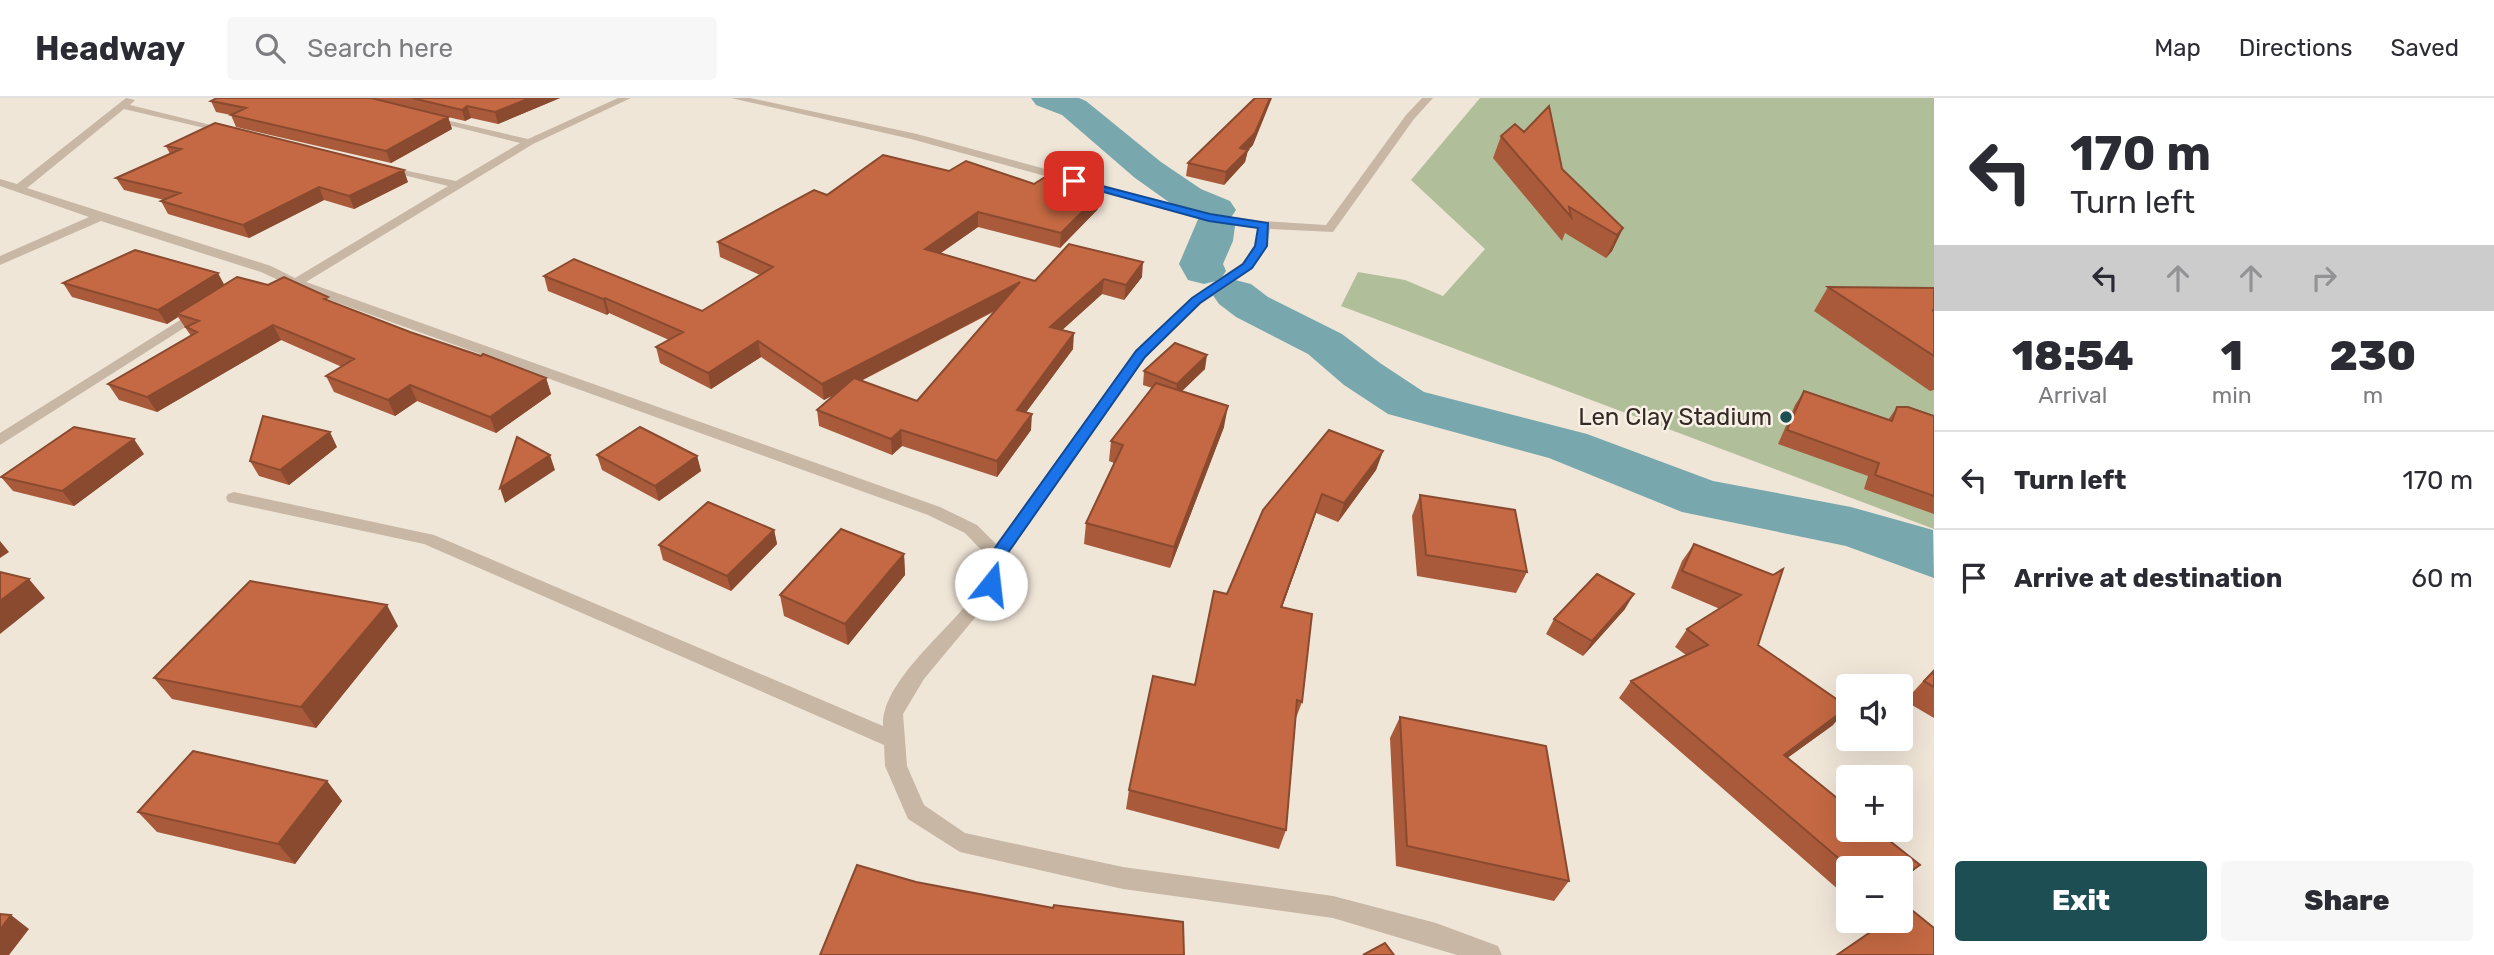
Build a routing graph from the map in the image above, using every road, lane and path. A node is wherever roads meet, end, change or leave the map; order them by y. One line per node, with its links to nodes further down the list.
1 (133, 98): 5 (street)
2 (626, 98): 8 (street)
3 (736, 98): 14 (street)
4 (1428, 98): 14 (street)
5 (123, 106): 7 (street); 12 (street)
6 (415, 114): 8 (street)
7 (244, 135)
8 (529, 142): 11 (street)
9 (364, 163): 11 (street)
10 (0, 182): 12 (street)
11 (458, 185): 18 (street)
12 (21, 187): 13 (street)
13 (100, 217): 15 (street); 16 (street)
14 (1264, 225): 22 (street)
15 (0, 261)
16 (266, 269): 17 (street); 18 (street)
17 (245, 283)
18 (296, 283): 22 (street)
19 (211, 304): 20 (street)
20 (0, 440)
21 (234, 498): 23 (street)
22 (997, 556): 23 (street)
23 (892, 739): 24 (street)
24 (1489, 955)

